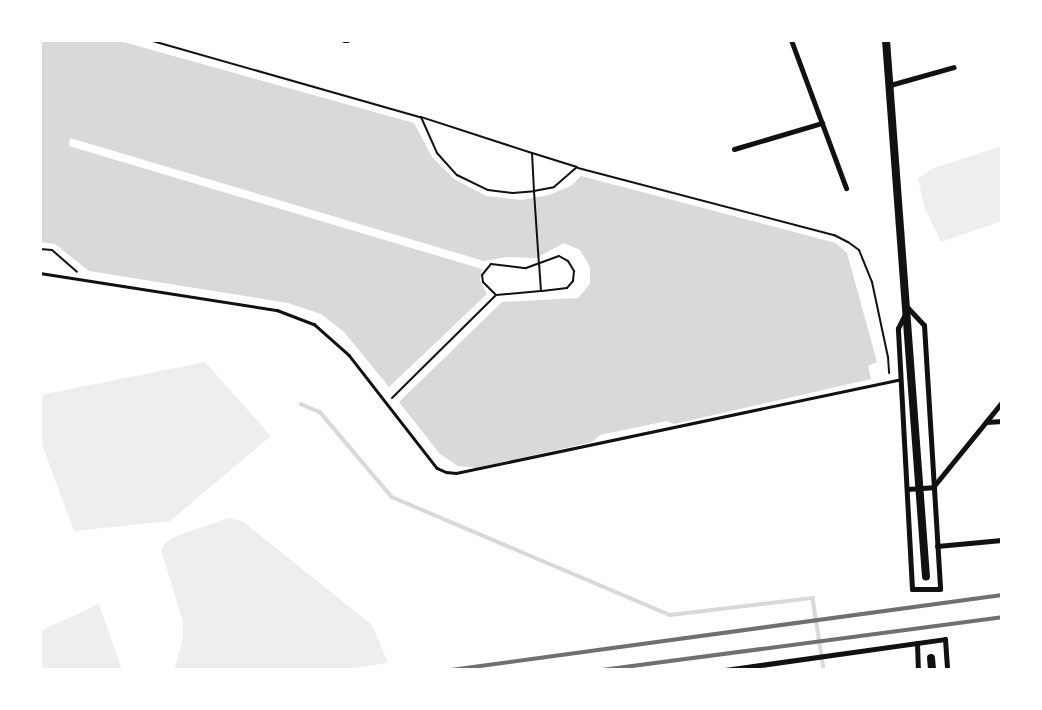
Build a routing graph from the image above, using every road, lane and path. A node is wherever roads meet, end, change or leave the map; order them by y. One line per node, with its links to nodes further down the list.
1 (149, 40): 6 (path)
2 (791, 40): 7 (street)
3 (886, 40): 5 (main road)
4 (954, 68): 5 (street)
5 (890, 85): 19 (main road)
6 (421, 117): 9 (path); 12 (path)
7 (822, 123): 8 (street); 11 (street)
8 (734, 149)
9 (532, 153): 10 (path); 12 (path)
10 (577, 167): 12 (path); 21 (path)
11 (846, 188)
12 (534, 191): 14 (path)
13 (40, 249): 16 (path)
14 (539, 265): 17 (path); 17 (path); 18 (path)
15 (40, 273): 16 (lane)
16 (86, 280): 23 (lane)
17 (541, 291): 18 (path)
18 (496, 295): 23 (path)
19 (908, 308): 20 (street); 26 (street); 30 (main road)
20 (900, 380): 21 (lane); 27 (street)
21 (885, 383): 23 (lane)
22 (1002, 402): 25 (street)
23 (386, 403)
24 (1002, 421): 25 (street)
25 (986, 422): 26 (street)
26 (933, 487): 27 (street); 29 (street)
27 (907, 489): 29 (street)
28 (1002, 540): 29 (street)
29 (937, 546)
30 (926, 576)
31 (917, 643): 33 (street); 36 (street); 38 (street)
32 (931, 658): 37 (main road)
33 (785, 662): 34 (street); 35 (street)
34 (725, 670)
35 (786, 670)
36 (918, 670)
37 (932, 670)
38 (947, 670)

